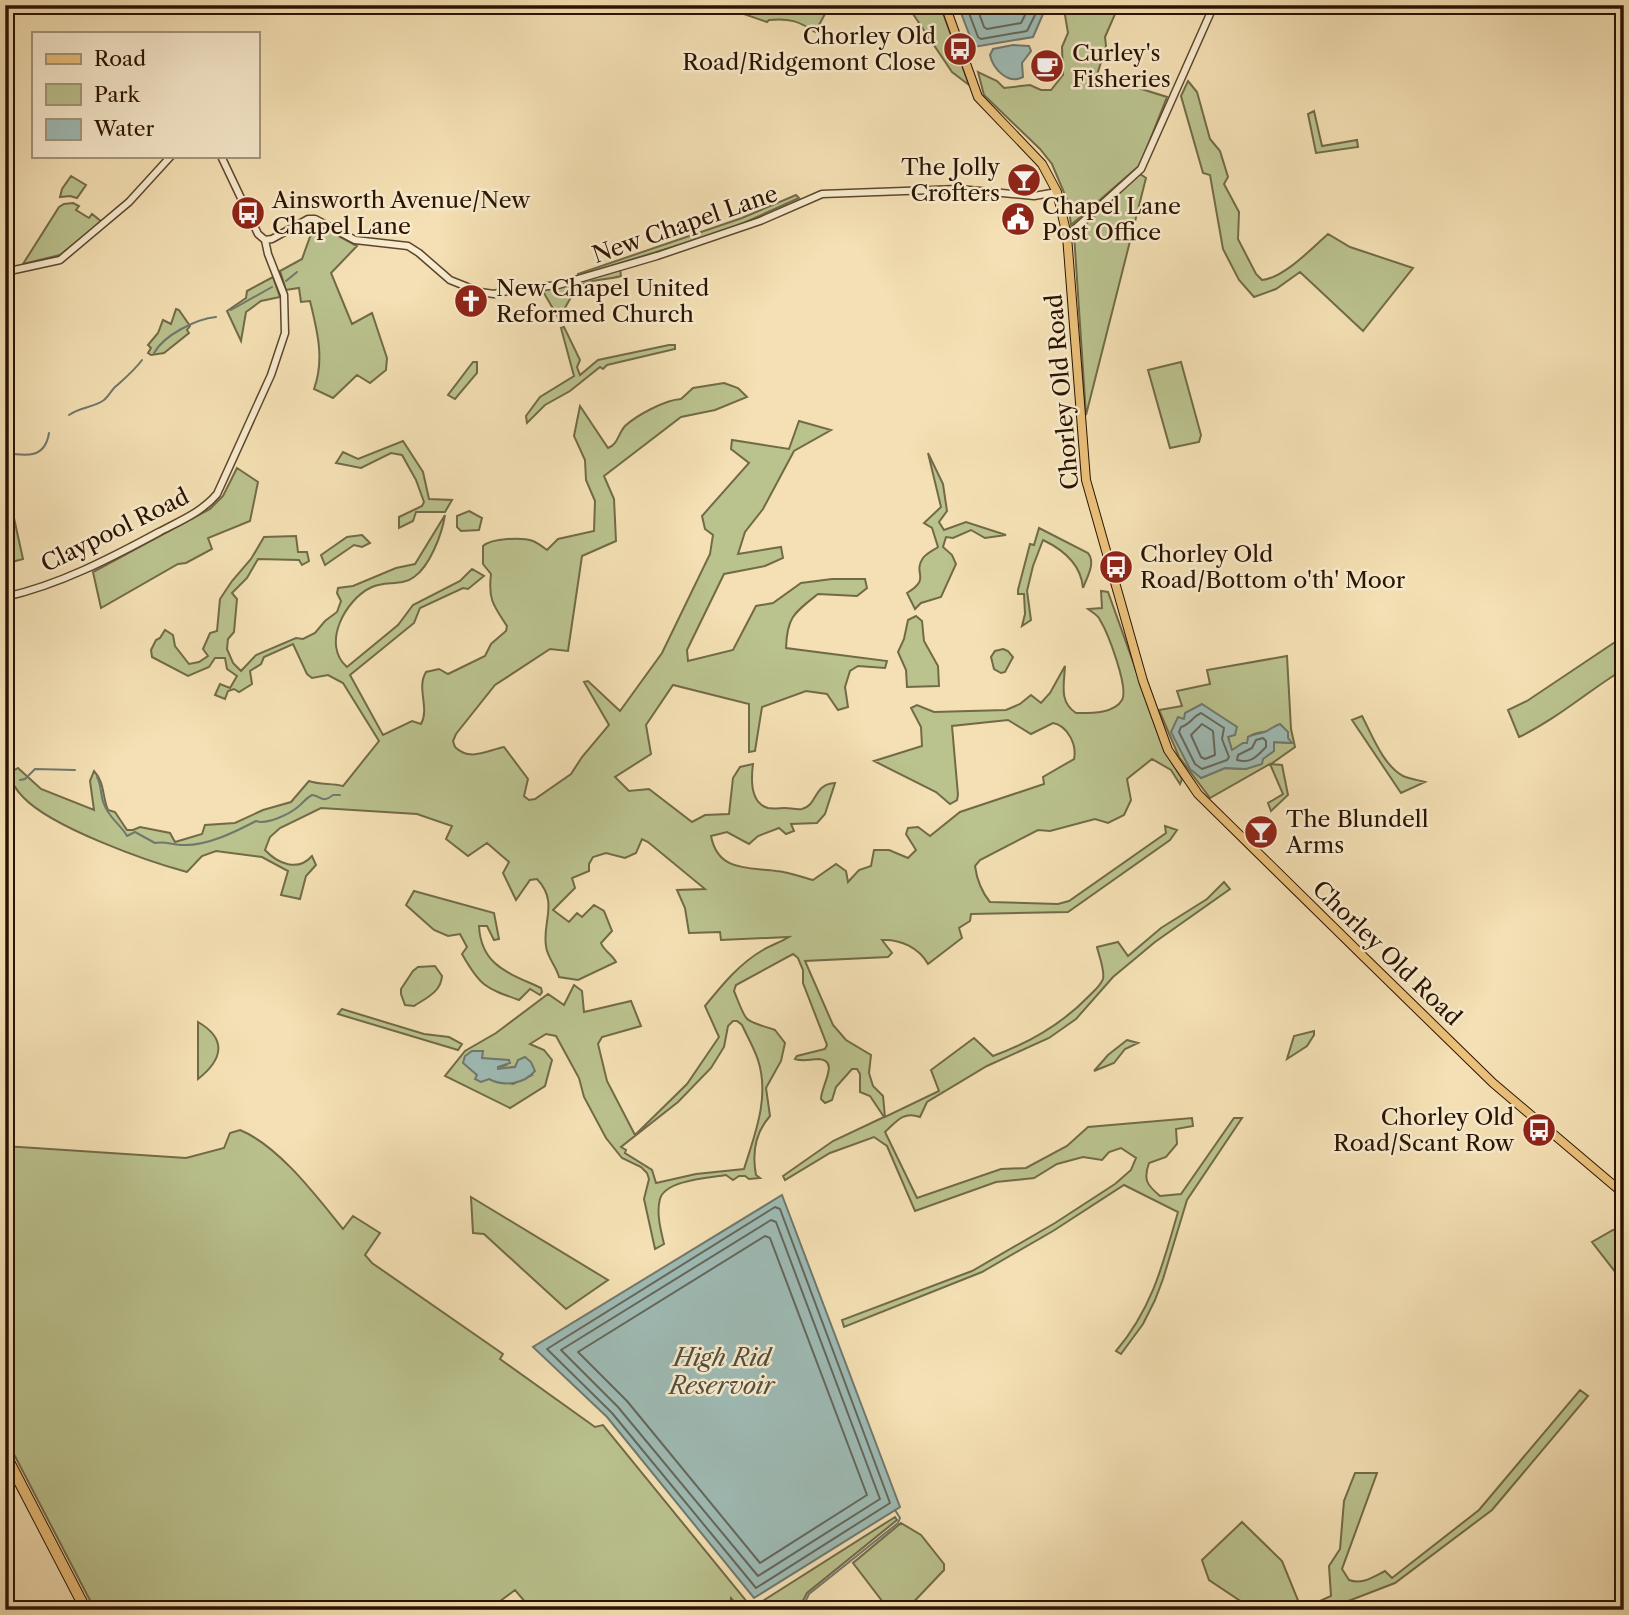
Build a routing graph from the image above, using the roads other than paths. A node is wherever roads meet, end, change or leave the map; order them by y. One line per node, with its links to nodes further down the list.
1 (945, 5): 5 (main road, Chorley Old Road)
2 (1214, 5): 6 (street)
3 (169, 158): 8 (street)
4 (222, 158): 7 (street, Claypool Road)
5 (1057, 192): 6 (main road, Chorley Old Road); 7 (street, New Chapel Lane)
6 (1067, 236): 10 (main road, Chorley Old Road)
7 (265, 240): 9 (street, Claypool Road)
8 (5, 272)
9 (5, 597)
10 (1624, 1194)
11 (5, 1454): 13 (highway)
12 (1624, 1601): 14 (main road)
13 (86, 1610)
14 (1621, 1610)

